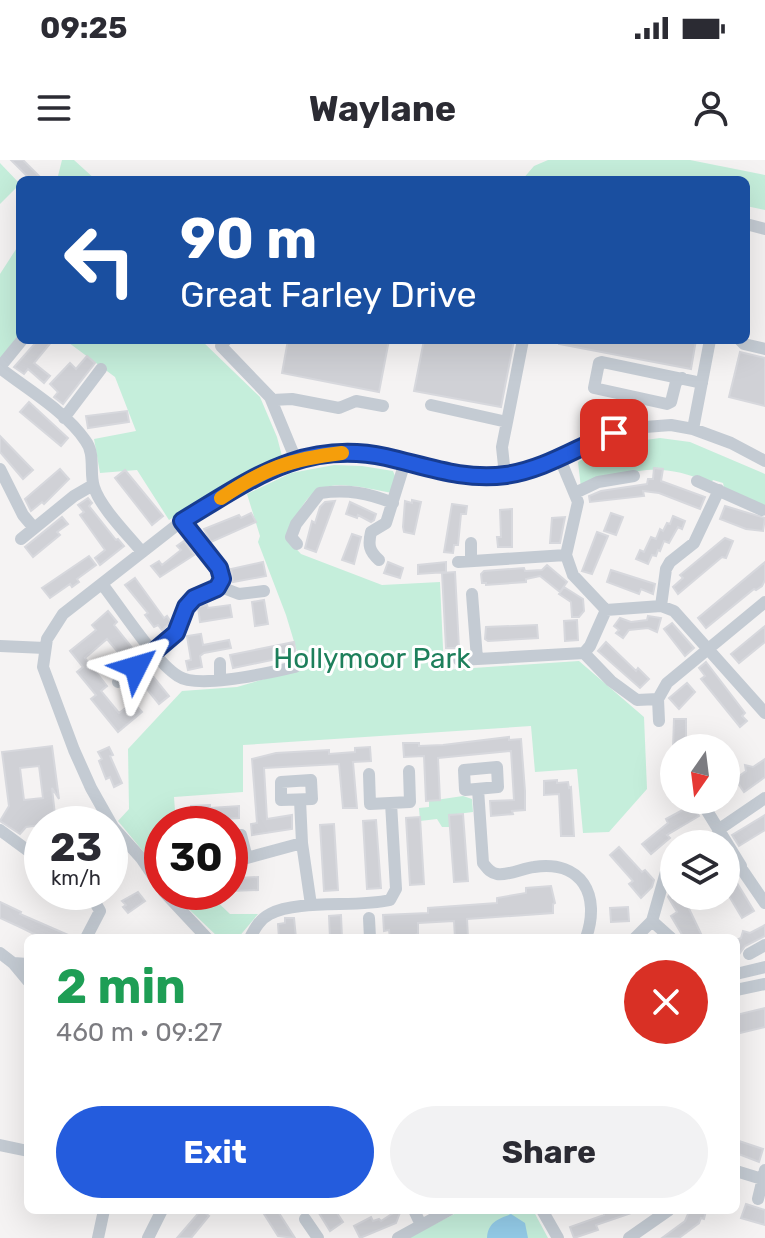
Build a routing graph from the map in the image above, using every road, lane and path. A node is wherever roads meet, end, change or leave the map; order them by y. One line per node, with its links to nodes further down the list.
1 (18, 344): 9 (street)
2 (222, 344): 15 (street)
3 (522, 344): 19 (street)
4 (709, 344): 12 (street)
5 (744, 344): 6 (street)
6 (765, 349)
7 (585, 359): 8 (street)
8 (600, 362): 11 (street); 14 (street)
9 (0, 368): 18 (street)
10 (101, 369): 18 (street)
11 (682, 378): 12 (street); 14 (street)
12 (702, 383): 20 (street)
13 (582, 387): 14 (street)
14 (595, 390)
15 (272, 400): 17 (street); 22 (street)
16 (431, 405): 19 (street)
17 (383, 406)
18 (64, 418): 29 (street)
19 (507, 422): 26 (street)
20 (693, 429): 21 (street); 23 (street)
21 (560, 459): 26 (street); 31 (street)
22 (296, 460): 24 (street); 34 (street)
23 (765, 461)
24 (405, 462): 26 (street); 32 (street)
25 (0, 469): 35 (street)
26 (505, 475)
27 (634, 476): 31 (street)
28 (697, 481): 30 (street)
29 (93, 485): 35 (street); 39 (street)
30 (719, 490): 33 (street); 47 (street)
31 (575, 493): 40 (street)
32 (393, 503): 38 (street); 41 (street)
33 (762, 510)
34 (182, 521): 39 (street); 43 (street)
35 (34, 528): 36 (street)
36 (21, 539)
37 (471, 543): 40 (street)
38 (297, 544)
39 (142, 552): 42 (street)
40 (566, 555): 48 (street)
41 (379, 560)
42 (102, 584): 50 (street); 52 (street)
43 (218, 586): 44 (street); 52 (street)
44 (264, 591)
45 (472, 594): 54 (street)
46 (765, 602): 51 (street)
47 (661, 606): 48 (street); 51 (street)
48 (606, 610): 53 (street)
49 (0, 646): 50 (street)
50 (45, 648): 75 (street)
51 (708, 648): 60 (street); 61 (street)
52 (154, 652): 58 (street); 59 (street)
53 (584, 653): 54 (street); 60 (street)
54 (477, 659): 55 (street)
55 (459, 660)
56 (220, 663): 58 (street)
57 (295, 667): 58 (street)
58 (220, 680)
59 (118, 682)
60 (658, 699): 62 (street)
61 (765, 713)
62 (659, 721)
63 (409, 771): 68 (street)
64 (369, 774): 68 (street)
65 (477, 788): 88 (street)
66 (765, 798): 71 (street)
67 (301, 800): 72 (street)
68 (391, 803): 79 (street)
69 (709, 814): 71 (street)
70 (0, 830): 73 (street)
71 (718, 830)
72 (302, 843): 74 (street); 79 (street)
73 (24, 848)
74 (248, 858)
75 (144, 862)
76 (740, 866): 78 (street)
77 (660, 893): 83 (street)
78 (764, 901)
79 (311, 905): 86 (street)
80 (99, 910): 84 (street)
81 (181, 910): 85 (street)
82 (369, 918): 87 (street)
83 (652, 921): 89 (street); 90 (street)
84 (88, 934)
85 (203, 934)
86 (252, 934)
87 (370, 934)
88 (587, 934)
89 (639, 934)
90 (667, 934)
91 (765, 945): 93 (street)
92 (0, 953): 94 (street)
93 (749, 954)
94 (13, 963): 95 (street); 98 (street)
95 (24, 964)
96 (765, 967): 97 (street)
97 (740, 973)
98 (24, 976)
99 (765, 984): 100 (street)
100 (740, 989)
101 (0, 1145): 102 (street)
102 (24, 1150)
103 (740, 1171): 104 (street)
104 (764, 1174): 105 (street)
105 (758, 1199)
106 (160, 1214): 115 (street)
107 (416, 1214): 113 (street)
108 (442, 1214): 113 (street)
109 (544, 1214): 118 (street)
110 (663, 1214): 119 (street)
111 (103, 1216): 114 (street)
112 (305, 1219): 116 (street)
113 (421, 1225): 117 (street)
114 (98, 1238)
115 (148, 1238)
116 (318, 1238)
117 (398, 1238)
118 (558, 1238)
119 (629, 1238)

